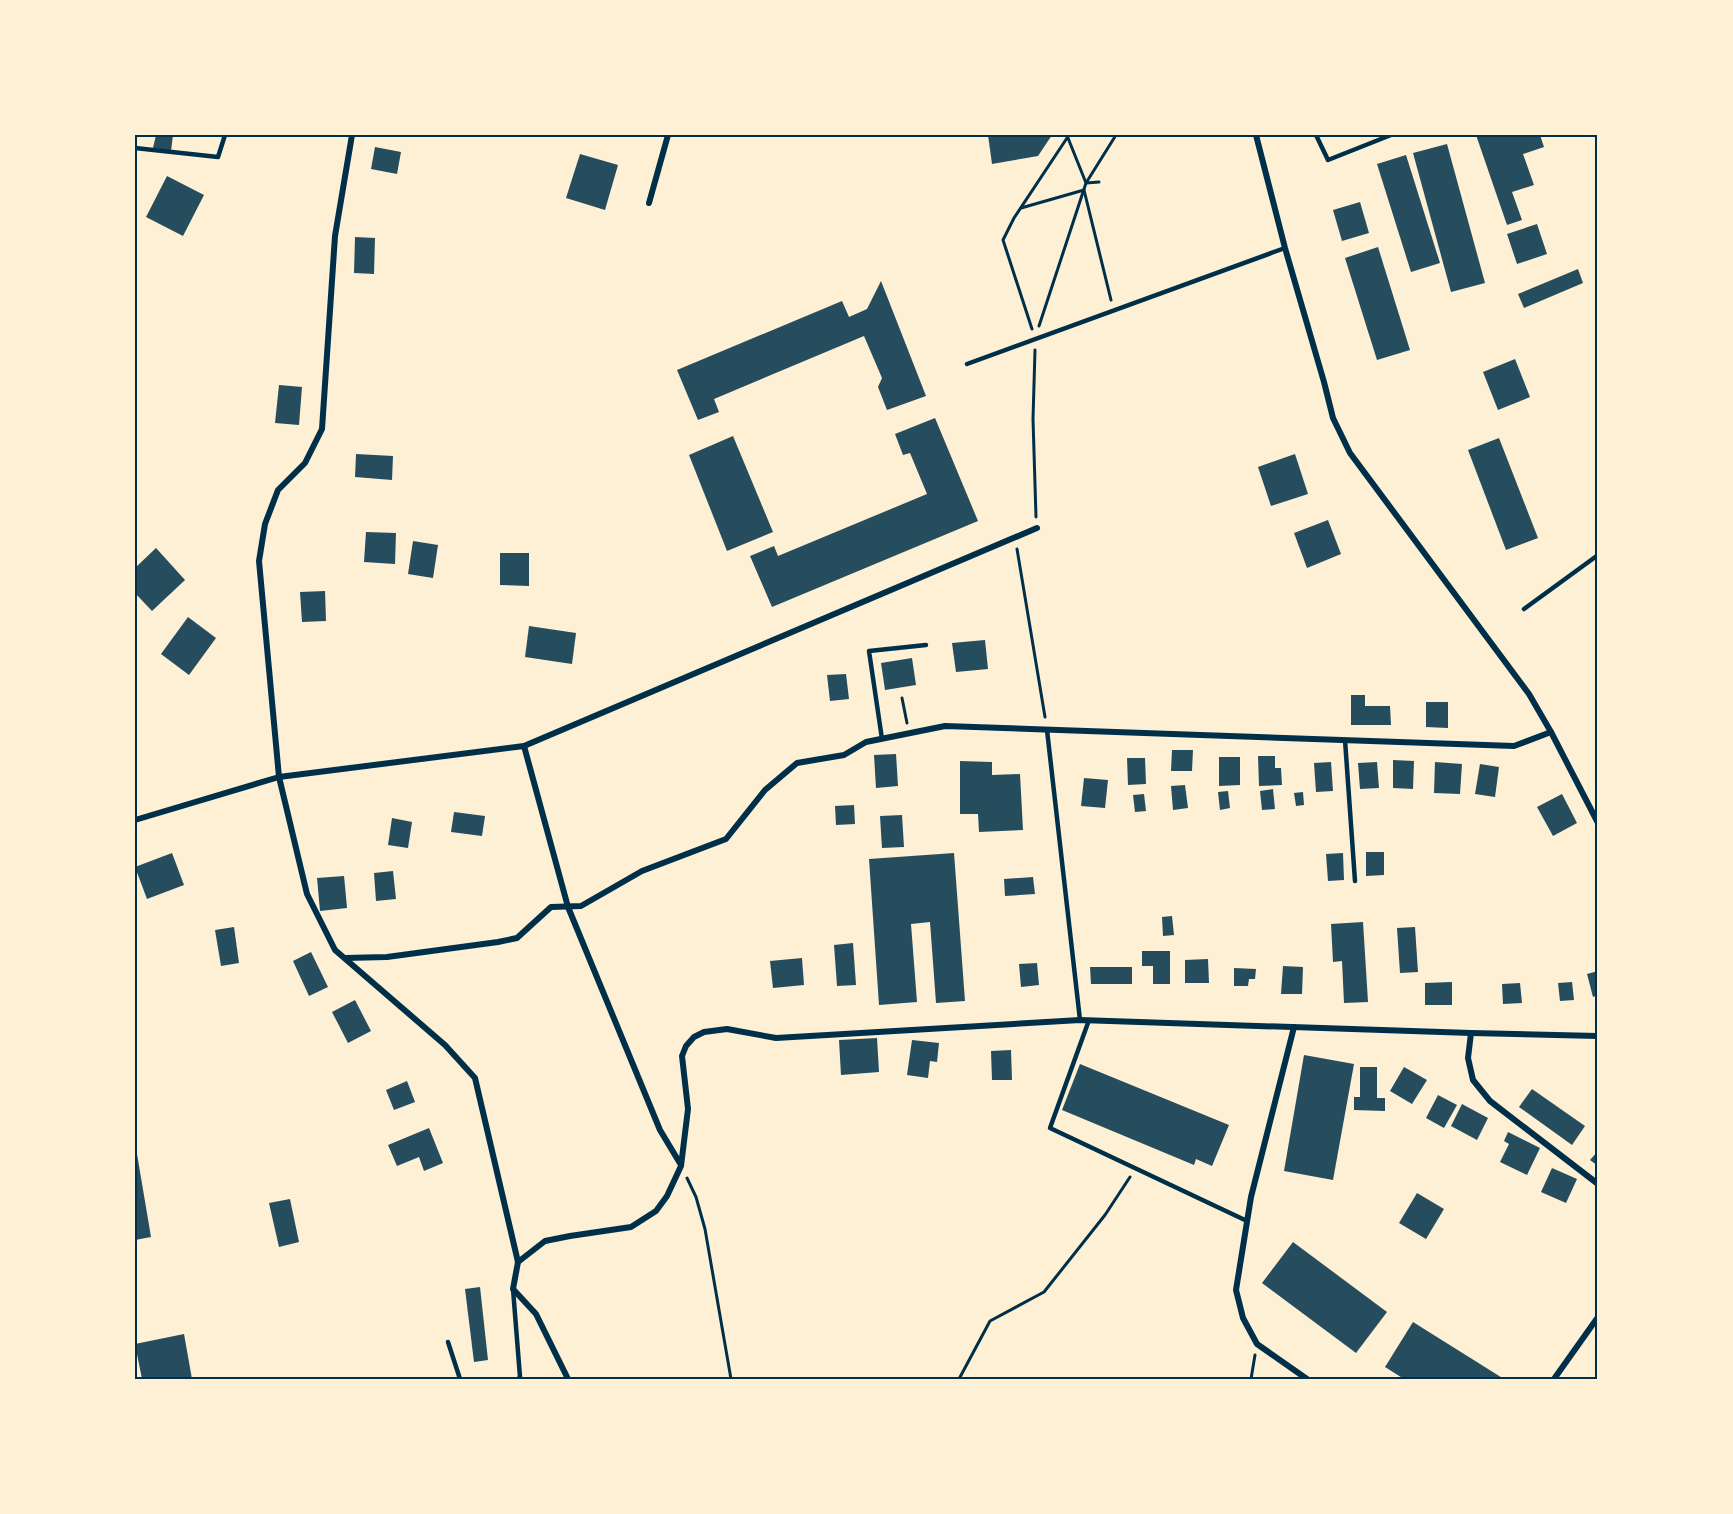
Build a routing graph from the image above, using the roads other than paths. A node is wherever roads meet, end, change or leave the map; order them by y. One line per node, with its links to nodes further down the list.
1 (225, 135): 7 (lane)
2 (352, 135): 20 (street)
3 (668, 135): 8 (street)
4 (1256, 135): 9 (street)
5 (1316, 135): 6 (lane)
6 (1391, 135)
7 (135, 148)
8 (649, 203)
9 (1285, 248): 10 (lane); 16 (street)
10 (967, 364)
11 (1037, 528): 19 (street)
12 (1598, 555): 13 (lane)
13 (1524, 609)
14 (926, 645): 17 (lane)
15 (1047, 730): 17 (street); 18 (street); 27 (lane)
16 (1551, 732): 18 (street); 21 (street)
17 (882, 739): 25 (street)
18 (1345, 740): 24 (lane)
19 (524, 746): 20 (street); 25 (street)
20 (279, 777): 22 (street); 26 (street)
21 (1596, 813): 23 (street)
22 (135, 820)
23 (1598, 823)
24 (1355, 881)
25 (568, 907): 26 (street); 32 (street)
26 (345, 958): 35 (street)
27 (1080, 1020): 28 (street); 32 (street)
28 (1089, 1020): 29 (street); 34 (lane)
29 (1294, 1027): 30 (street); 34 (street)
30 (1471, 1034): 31 (street); 33 (street)
31 (1598, 1036)
32 (681, 1166): 35 (street)
33 (1598, 1184)
34 (1247, 1221): 42 (street)
35 (518, 1262): 36 (street)
36 (513, 1289): 40 (lane); 41 (street)
37 (1598, 1317): 43 (street)
38 (448, 1342): 39 (lane)
39 (460, 1379)
40 (518, 1379)
41 (568, 1379)
42 (1307, 1379)
43 (1554, 1379)

